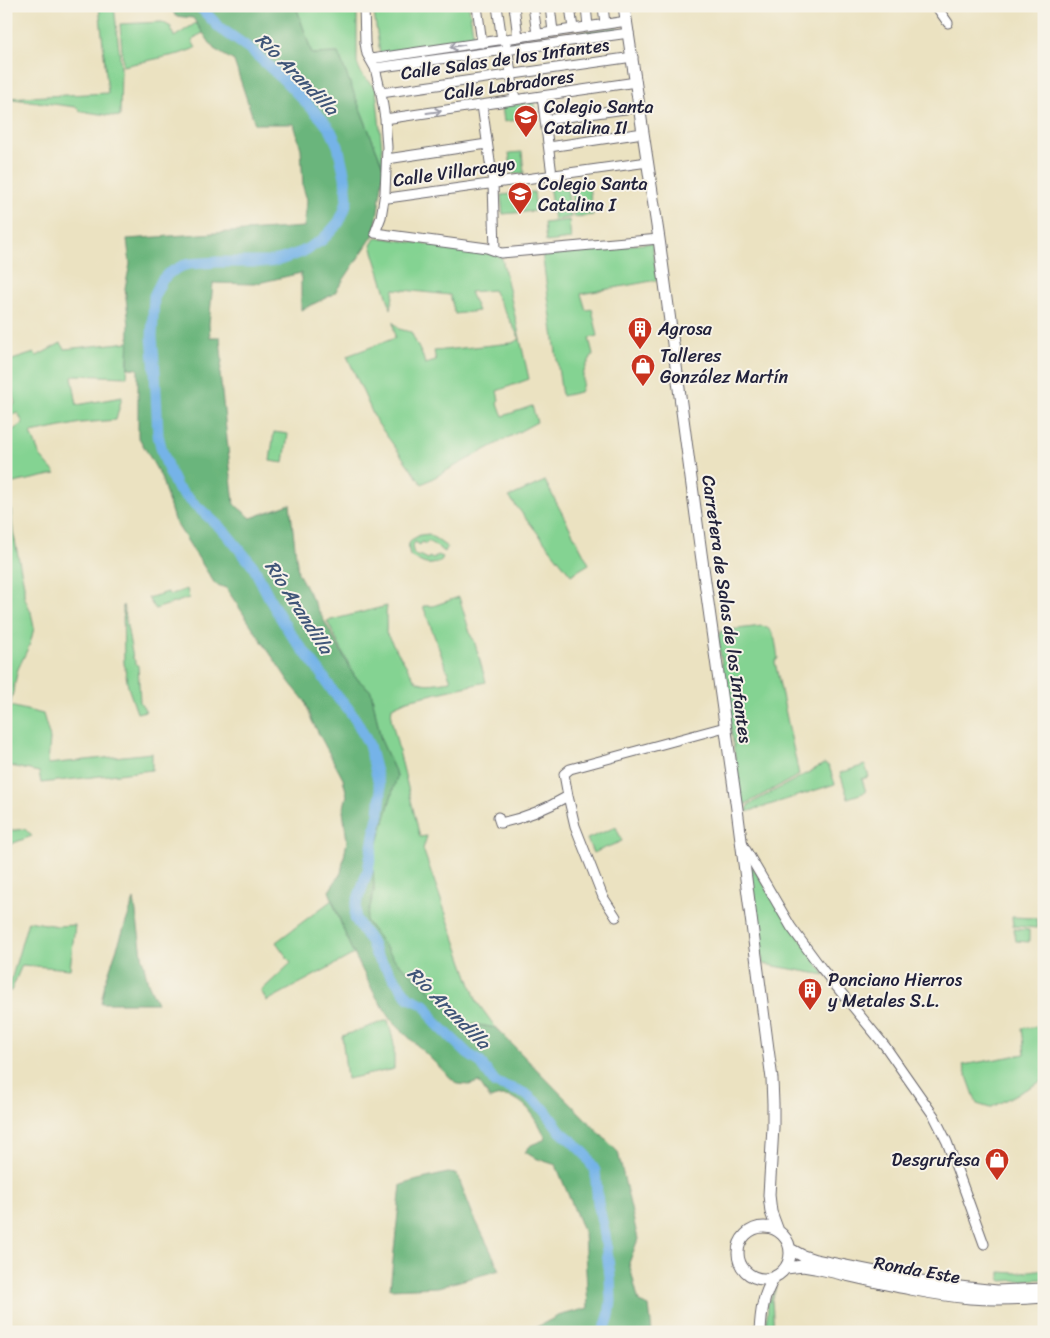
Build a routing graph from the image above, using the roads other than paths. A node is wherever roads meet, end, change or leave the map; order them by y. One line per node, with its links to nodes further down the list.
1 (364, 6): 24 (street)
2 (477, 6): 21 (street)
3 (497, 6): 20 (street)
4 (514, 6): 19 (street)
5 (533, 6): 18 (street)
6 (550, 6): 17 (street)
7 (570, 6): 16 (street)
8 (586, 6): 14 (street)
9 (603, 6): 13 (street)
10 (624, 6): 15 (main road, Carretera de Salas de los Infantes)
11 (936, 6): 12 (street)
12 (948, 23)
13 (605, 24): 14 (street); 15 (street)
14 (588, 27): 16 (street)
15 (628, 28): 22 (street); 23 (main road, Carretera de Salas de los Infantes)
16 (573, 29): 17 (street)
17 (553, 32): 18 (street)
18 (537, 34): 19 (street)
19 (518, 37): 20 (street)
20 (504, 39): 21 (street); 22 (street)
21 (482, 42): 24 (street, one-way to 24)
22 (508, 50): 25 (street); 26 (street)
23 (633, 57): 26 (street, Calle Salas de los Infantes); 27 (main road, Carretera de Salas de los Infantes)
24 (371, 59): 25 (street)
25 (375, 68): 28 (street)
26 (511, 74): 28 (street, Calle Salas de los Infantes); 30 (street)
27 (636, 82): 29 (street, Calle Labradores); 32 (main road, Carretera de Salas de los Infantes)
28 (381, 93): 33 (street)
29 (542, 96): 30 (street, Calle Labradores); 34 (street)
30 (515, 100): 31 (street, Calle Labradores)
31 (482, 105): 33 (street, Calle Labradores, one-way to 31); 36 (street)
32 (640, 107): 34 (street); 35 (main road, Carretera de Salas de los Infantes)
33 (385, 119): 38 (street)
34 (545, 120): 37 (street)
35 (643, 133): 37 (street); 39 (main road, Carretera de Salas de los Infantes)
36 (487, 144): 38 (street); 41 (street)
37 (549, 147): 40 (street)
38 (387, 158): 42 (street)
39 (648, 162): 40 (street, Calle Villarcayo); 43 (main road, Carretera de Salas de los Infantes)
40 (552, 175): 41 (street, Calle Villarcayo)
41 (493, 184): 42 (street, Calle Villarcayo); 44 (street)
42 (384, 198): 44 (street)
43 (659, 239): 44 (street); 45 (main road, Carretera de Salas de los Infantes)
44 (496, 250)
45 (725, 727): 46 (street); 48 (main road, Carretera de Salas de los Infantes)
46 (568, 796): 47 (street); 49 (street)
47 (498, 817)
48 (740, 840): 50 (main road, Carretera de Salas de los Infantes); 53 (street)
49 (616, 917)
50 (770, 1195): 51 (main road, Carretera de Salas de los Infantes); 52 (main road, Carretera de Salas de los Infantes)
51 (758, 1228): 52 (main road); 56 (main road)
52 (778, 1231): 54 (main road)
53 (984, 1244)
54 (790, 1249): 55 (main road); 58 (main road, Ronda Este)
55 (786, 1268): 57 (main road); 59 (main road, Ronda Este)
56 (754, 1277): 57 (main road); 60 (main road)
57 (774, 1278): 60 (main road)
58 (1044, 1289)
59 (1044, 1297)
60 (762, 1305): 61 (main road)
61 (760, 1332)

